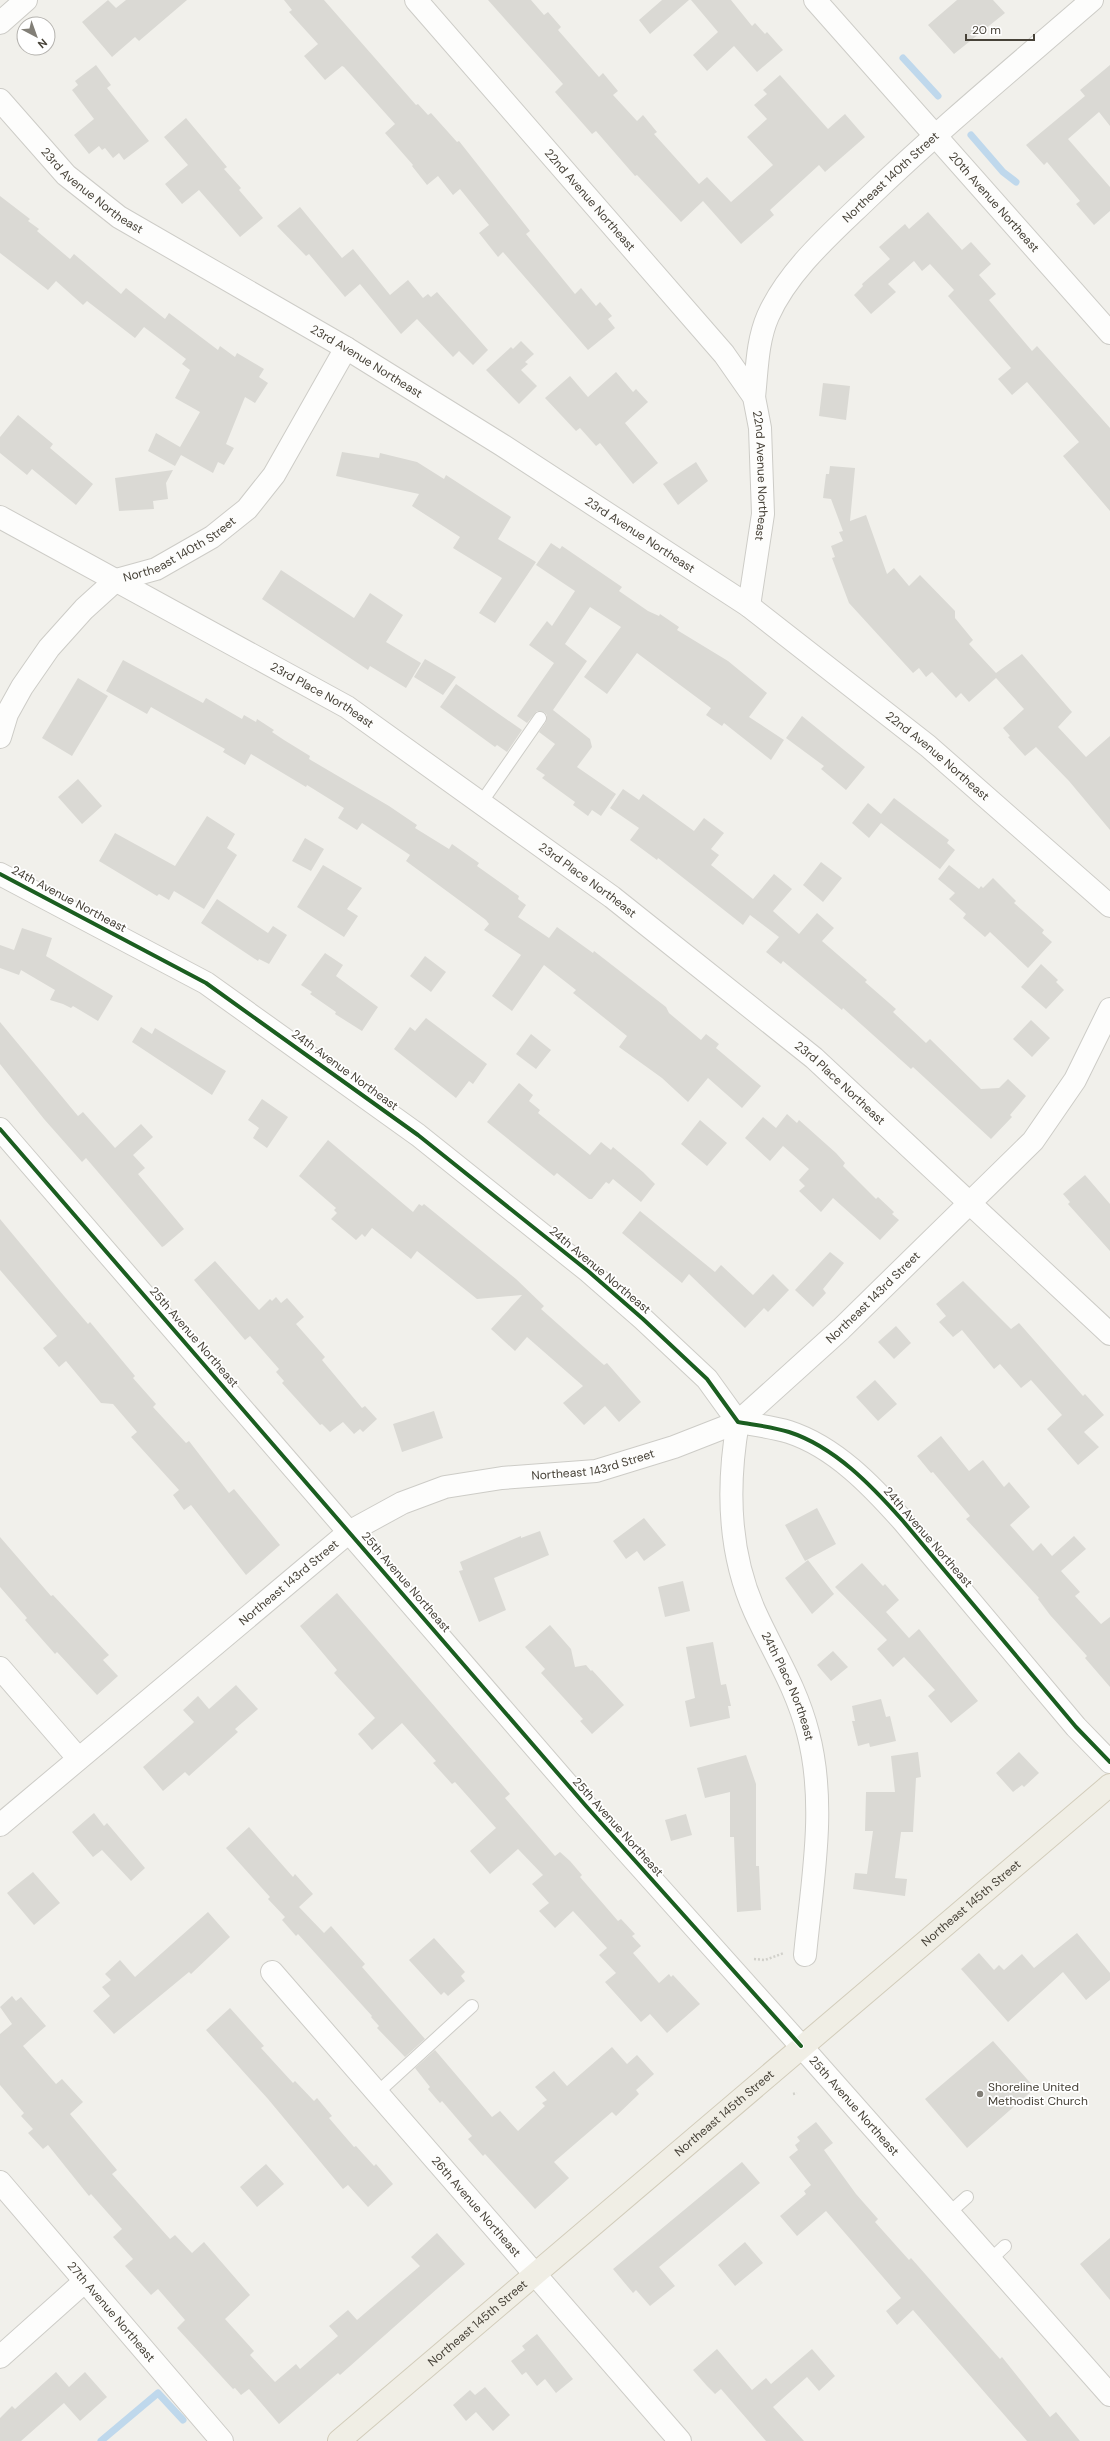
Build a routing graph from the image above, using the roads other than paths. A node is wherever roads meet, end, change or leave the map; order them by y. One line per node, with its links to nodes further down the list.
1 (26, 0): 5 (street)
2 (416, 0): 10 (street, 22nd Avenue Northeast)
3 (815, 0): 7 (street, 20th Avenue Northeast)
4 (1092, 0): 7 (street, Northeast 140th Street)
5 (0, 23)
6 (0, 100): 9 (street, 23rd Avenue Northeast)
7 (935, 135): 8 (street, 20th Avenue Northeast); 10 (street, Northeast 140th Street)
8 (1110, 333)
9 (346, 348): 12 (street, Northeast 140th Street); 13 (street, 23rd Avenue Northeast)
10 (754, 397): 13 (street, 22nd Avenue Northeast)
11 (0, 517): 12 (street, 23rd Place Northeast)
12 (116, 580): 15 (street, Northeast 140th Street); 16 (street, 23rd Place Northeast)
13 (749, 606): 18 (street, 22nd Avenue Northeast)
14 (540, 718): 16 (lane)
15 (0, 737)
16 (481, 803): 21 (street, 23rd Place Northeast)
17 (0, 874): 23 (street, 24th Avenue Northeast)
18 (1110, 906)
19 (1110, 1009): 21 (street, Northeast 143rd Street)
20 (0, 1129): 24 (street, 25th Avenue Northeast)
21 (971, 1204): 22 (street, 23rd Place Northeast); 23 (street, Northeast 143rd Street)
22 (1110, 1334)
23 (738, 1422): 24 (street, Northeast 143rd Street); 27 (street, 24th Avenue Northeast); 30 (street, 24th Place Northeast)
24 (349, 1532): 26 (street, Northeast 143rd Street); 33 (street, 25th Avenue Northeast)
25 (0, 1668): 26 (street)
26 (78, 1758): 29 (street, Northeast 143rd Street)
27 (1110, 1762)
28 (1110, 1785): 33 (main road, Northeast 145th Street)
29 (0, 1825)
30 (805, 1955)
31 (272, 1972): 34 (street, 26th Avenue Northeast)
32 (472, 2006): 34 (lane)
33 (801, 2046): 37 (street, 25th Avenue Northeast); 38 (main road, Northeast 145th Street)
34 (377, 2093): 38 (street, 26th Avenue Northeast)
35 (0, 2182): 39 (street, 27th Avenue Northeast)
36 (966, 2197): 37 (lane)
37 (949, 2213): 41 (street, 25th Avenue Northeast)
38 (536, 2274): 43 (main road, Northeast 145th Street); 44 (street, 26th Avenue Northeast)
39 (84, 2282): 40 (street); 42 (street, 27th Avenue Northeast)
40 (0, 2357)
41 (1110, 2395)
42 (222, 2441)
43 (338, 2441)
44 (680, 2441)

